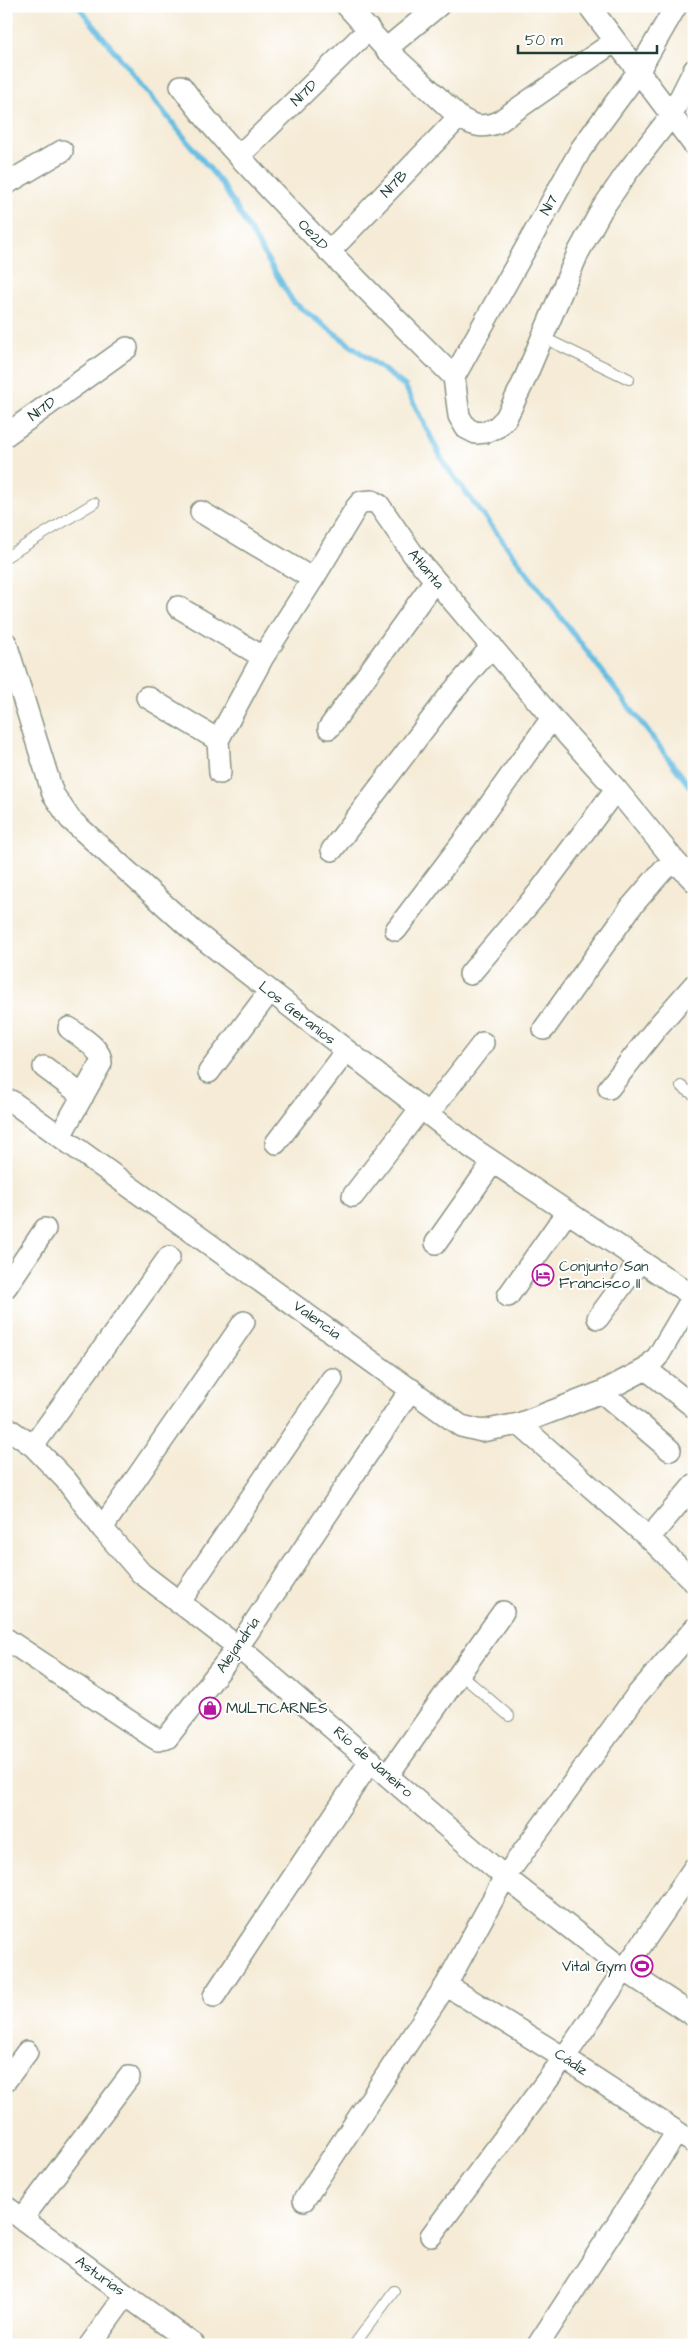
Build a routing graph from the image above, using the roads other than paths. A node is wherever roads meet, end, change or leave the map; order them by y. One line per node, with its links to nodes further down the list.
1 (347, 6): 5 (street)
2 (438, 6): 7 (street)
3 (588, 6): 6 (street)
4 (676, 6): 9 (street, N17)
5 (369, 29): 7 (street); 15 (street, N17D)
6 (615, 41): 9 (street); 12 (street)
7 (386, 49): 12 (street)
8 (694, 70): 11 (street)
9 (638, 72): 11 (street); 20 (street, N17)
10 (182, 86): 15 (street, Oe2D)
11 (671, 116): 13 (street); 18 (street)
12 (459, 117): 17 (street, N17B)
13 (694, 146)
14 (62, 151): 16 (street)
15 (239, 156): 17 (street, Oe2D)
16 (6, 184)
17 (329, 252): 20 (street, Oe2D)
18 (542, 337): 20 (street); 21 (lane)
19 (128, 348): 22 (street, N17D)
20 (454, 377)
21 (629, 379)
22 (6, 435)
23 (94, 503): 25 (lane)
24 (200, 512): 26 (street)
25 (6, 557)
26 (314, 579): 27 (street, Atlanta); 31 (street, Atlanta)
27 (435, 580): 30 (street, Atlanta); 34 (street)
28 (178, 607): 31 (street)
29 (6, 643): 44 (street, Los Geranios)
30 (492, 646): 33 (street, Atlanta); 38 (street)
31 (263, 657): 35 (street, Atlanta)
32 (147, 697): 35 (street)
33 (552, 718): 37 (street, Atlanta); 41 (street)
34 (329, 728)
35 (218, 740): 36 (street)
36 (220, 773)
37 (616, 789): 39 (street, Atlanta); 42 (street)
38 (332, 850)
39 (675, 861): 40 (street, Atlanta); 46 (street)
40 (694, 880)
41 (396, 930)
42 (470, 974)
43 (694, 985): 52 (street)
44 (270, 991): 48 (street, Los Geranios); 50 (street)
45 (69, 1028): 54 (street)
46 (544, 1029)
47 (483, 1043): 56 (street)
48 (346, 1051): 56 (street, Los Geranios); 58 (street)
49 (44, 1067): 54 (street)
50 (209, 1072)
51 (681, 1086): 53 (lane)
52 (609, 1088)
53 (694, 1095)
54 (83, 1096): 57 (street)
55 (12, 1101): 57 (street, Valencia)
56 (425, 1111): 59 (street, Los Geranios); 60 (street)
57 (60, 1136): 73 (street, Valencia)
58 (276, 1143)
59 (493, 1162): 61 (street, Los Geranios); 63 (street)
60 (353, 1196)
61 (567, 1212): 65 (street, Los Geranios); 68 (street)
62 (46, 1229): 66 (street)
63 (436, 1243)
64 (169, 1257): 78 (street)
65 (640, 1262): 67 (street, Los Geranios); 69 (street)
66 (6, 1287)
67 (693, 1295): 71 (street)
68 (508, 1296)
69 (598, 1318)
70 (244, 1322): 81 (street)
71 (646, 1369): 74 (street, Valencia); 75 (street)
72 (332, 1379): 84 (street)
73 (411, 1389): 76 (street, Valencia); 88 (street, Alejandría)
74 (602, 1392): 76 (street, Valencia); 79 (street)
75 (694, 1406)
76 (519, 1424): 82 (street)
77 (6, 1427): 78 (street, Río de Janeiro)
78 (33, 1446): 81 (street, Río de Janeiro)
79 (670, 1450)
80 (694, 1485): 82 (street)
81 (102, 1528): 84 (street, Río de Janeiro)
82 (649, 1538): 83 (street)
83 (694, 1582)
84 (179, 1603): 88 (street, Río de Janeiro)
85 (503, 1612): 89 (street)
86 (694, 1629): 94 (street)
87 (6, 1639): 88 (street, Alejandría)
88 (238, 1647): 91 (street, Río de Janeiro)
89 (459, 1673): 90 (lane); 92 (street)
90 (509, 1716)
91 (371, 1760): 92 (street, Río de Janeiro); 97 (street)
92 (388, 1774): 94 (street, Río de Janeiro)
93 (694, 1868): 95 (street)
94 (505, 1877): 95 (street, Río de Janeiro); 96 (street)
95 (624, 1970): 98 (street, Río de Janeiro); 100 (street)
96 (446, 1985): 100 (street, Cádiz); 104 (street)
97 (214, 1996)
98 (694, 2016)
99 (27, 2052): 102 (street)
100 (564, 2058): 103 (street, Cádiz); 106 (street)
101 (129, 2077): 105 (street)
102 (6, 2080)
103 (686, 2138): 112 (street)
104 (304, 2200)
105 (14, 2213): 108 (street, Asturias)
106 (431, 2236)
107 (394, 2291): 111 (lane)
108 (126, 2295): 109 (street); 110 (street, Asturias)
109 (90, 2345)
110 (194, 2345)
111 (354, 2345)
112 (538, 2345)

